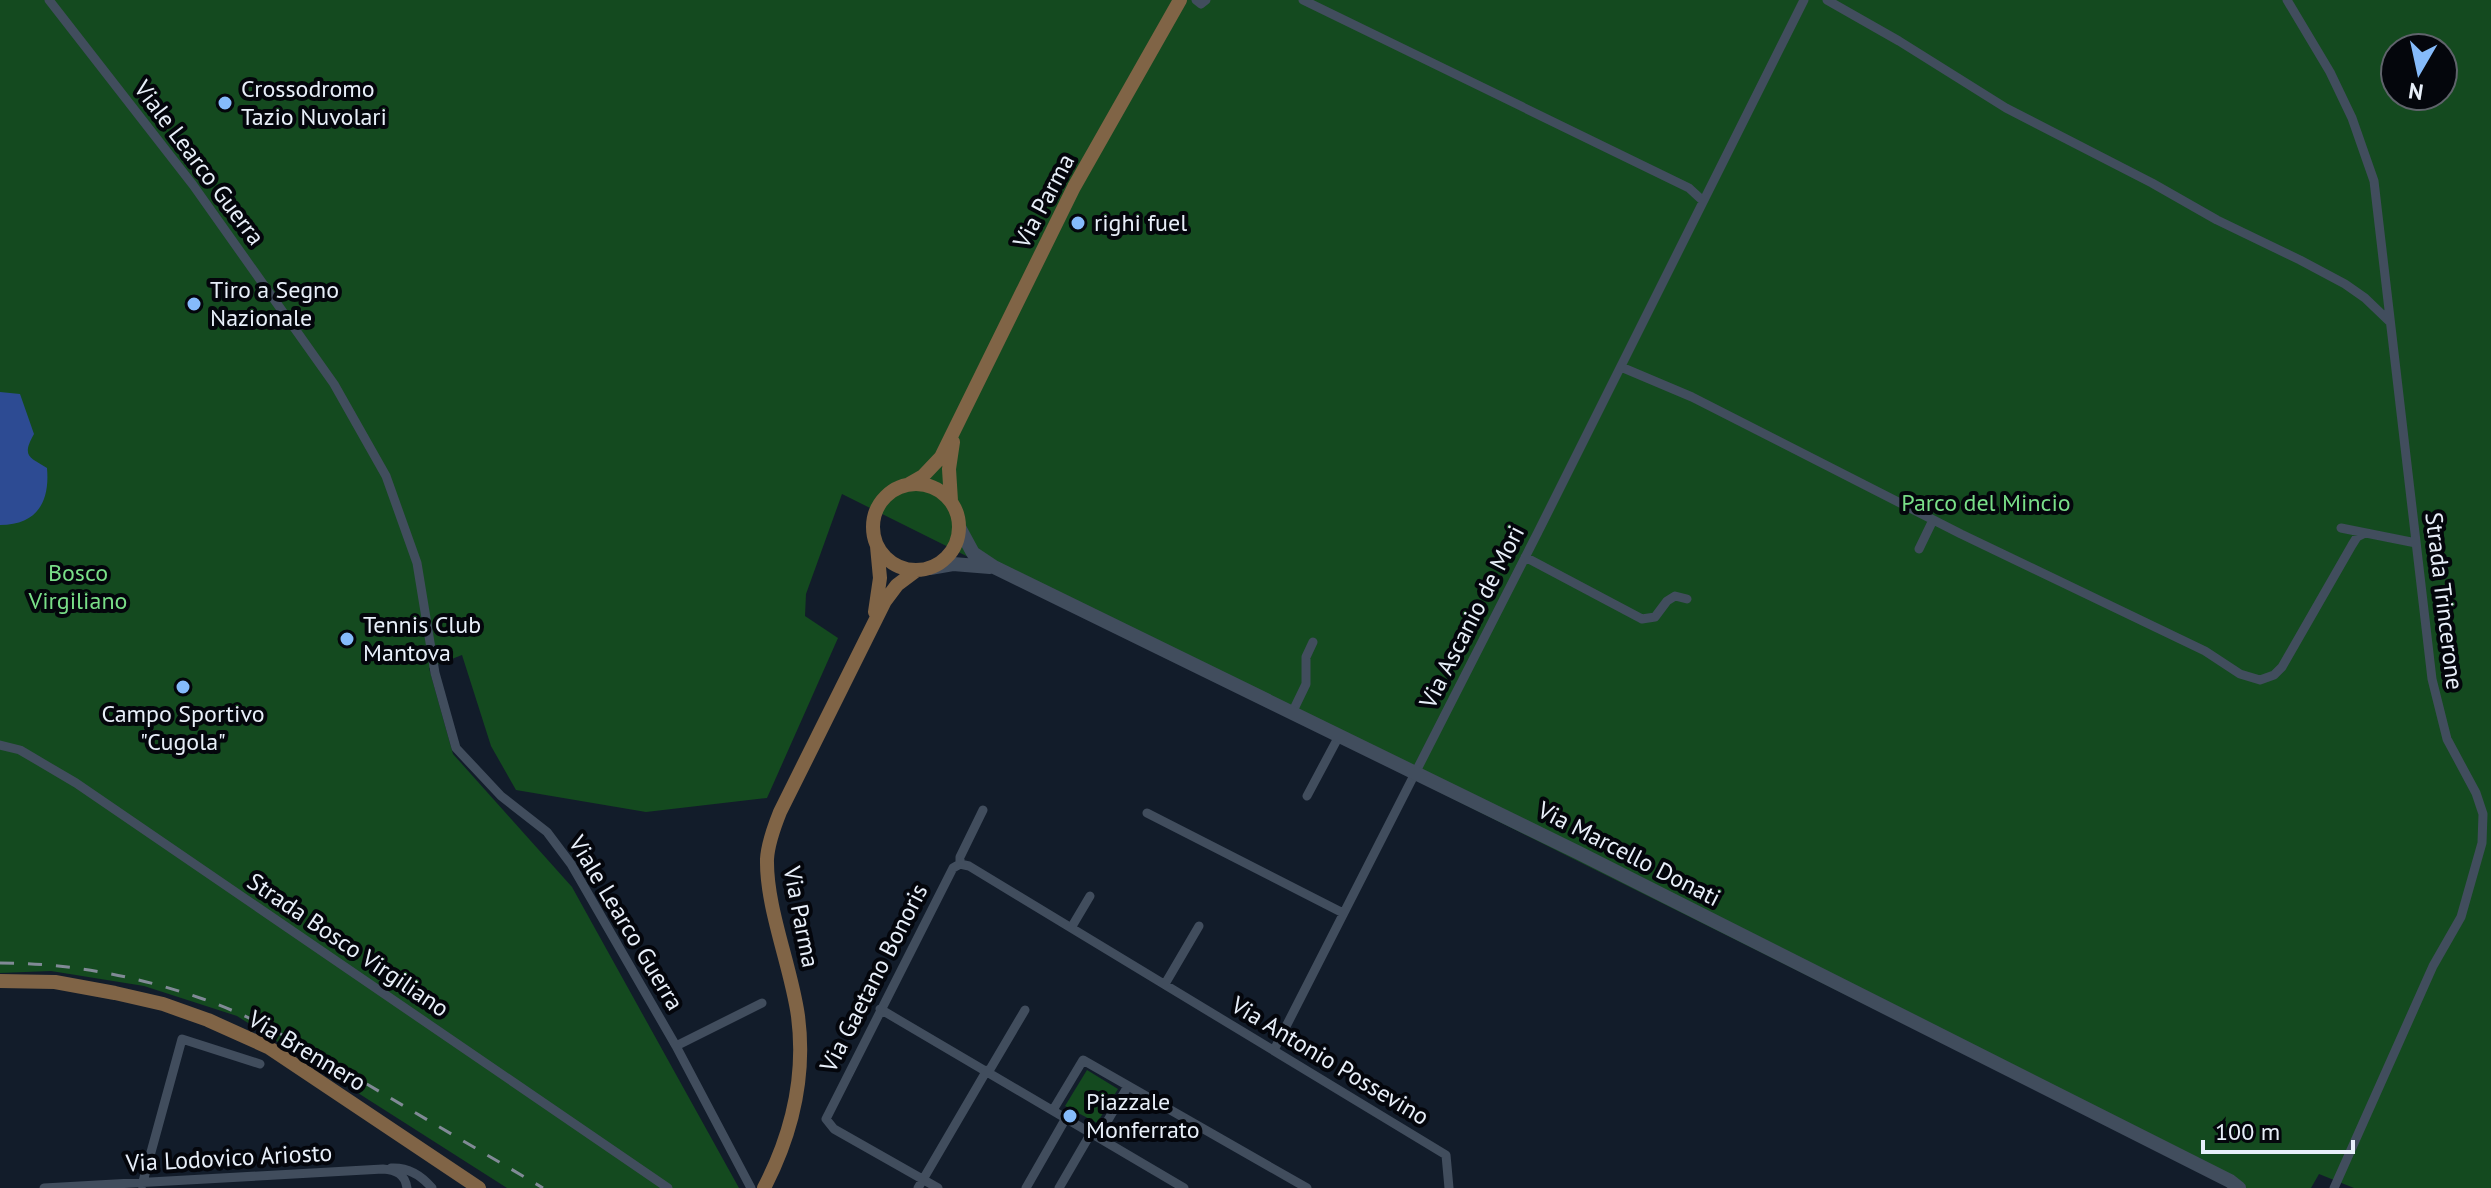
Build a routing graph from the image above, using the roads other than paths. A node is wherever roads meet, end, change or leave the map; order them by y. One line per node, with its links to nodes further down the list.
1 (49, 0): 46 (street, Viale Learco Guerra)
2 (1180, 0): 12 (main road, Via Parma)
3 (1196, 0): 4 (street)
4 (1206, 0)
5 (1303, 0): 9 (street)
6 (1804, 0): 9 (street, Via Ascanio de Mori)
7 (1827, 0): 10 (street)
8 (2287, 0): 10 (street, Strada Trincerone)
9 (1702, 200): 11 (street, Via Ascanio de Mori)
10 (2390, 322): 19 (street, Strada Trincerone)
11 (1621, 367): 15 (street); 22 (street, Via Ascanio de Mori)
12 (957, 426): 13 (main road, Via Parma); 14 (main road, Via Parma)
13 (909, 484): 14 (main road); 20 (main road)
14 (951, 501): 17 (main road)
15 (1933, 520): 18 (street); 21 (street)
16 (2341, 528): 18 (street)
17 (960, 529): 23 (street, Via Marcello Donati); 24 (main road)
18 (2365, 533): 19 (street)
19 (2416, 543): 34 (street, Strada Trincerone)
20 (877, 545): 24 (main road); 26 (main road, Via Parma)
21 (1919, 549)
22 (1525, 557): 25 (street); 31 (street, Via Ascanio de Mori)
23 (994, 567): 24 (street, Via Marcello Donati); 28 (street, Via Marcello Donati)
24 (923, 569): 26 (main road, Via Parma)
25 (1687, 599)
26 (873, 622): 63 (main road, Via Parma)
27 (1313, 642): 28 (street)
28 (1292, 713): 29 (street, Via Marcello Donati)
29 (1339, 736): 31 (street, Via Marcello Donati); 32 (street)
30 (0, 745): 61 (street, Strada Bosco Virgiliano)
31 (1415, 772): 38 (street, Via Ascanio de Mori); 70 (street, Via Marcello Donati)
32 (1307, 796)
33 (983, 810): 36 (street, Via Gaetano Bonoris)
34 (2487, 812): 71 (street, Strada Trincerone)
35 (1147, 813): 38 (street)
36 (960, 864): 40 (street, Via Antonio Possevino); 44 (street, Via Gaetano Bonoris)
37 (1090, 896): 40 (street)
38 (1343, 913): 47 (street, Via Ascanio de Mori)
39 (1199, 926): 42 (street)
40 (1071, 928): 42 (street, Via Antonio Possevino)
41 (0, 981): 60 (main road, Via Brennero)
42 (1165, 984): 47 (street, Via Antonio Possevino)
43 (762, 1003): 46 (street)
44 (880, 1009): 49 (street); 55 (street, Via Gaetano Bonoris)
45 (1025, 1010): 49 (street)
46 (676, 1046): 62 (street, Viale Learco Guerra)
47 (1274, 1050): 69 (street, Via Antonio Possevino)
48 (260, 1064): 56 (street)
49 (988, 1071): 51 (street); 55 (street)
50 (1128, 1086): 51 (street); 53 (street); 68 (street)
51 (1053, 1110): 52 (street)
52 (1066, 1118): 53 (street); 65 (street)
53 (1094, 1135): 66 (street); 67 (street)
54 (383, 1169): 56 (street, Via Lodovico Ariosto); 57 (street); 59 (street, Via Lodovico Ariosto)
55 (920, 1183): 64 (street)
56 (142, 1185): 58 (street, Via Lodovico Ariosto)
57 (407, 1187)
58 (44, 1188)
59 (432, 1188)
60 (479, 1188)
61 (668, 1188)
62 (751, 1188)
63 (764, 1188)
64 (938, 1188)
65 (1026, 1188)
66 (1059, 1188)
67 (1184, 1188)
68 (1307, 1188)
69 (1449, 1188)
70 (2239, 1188)
71 (2334, 1188)

